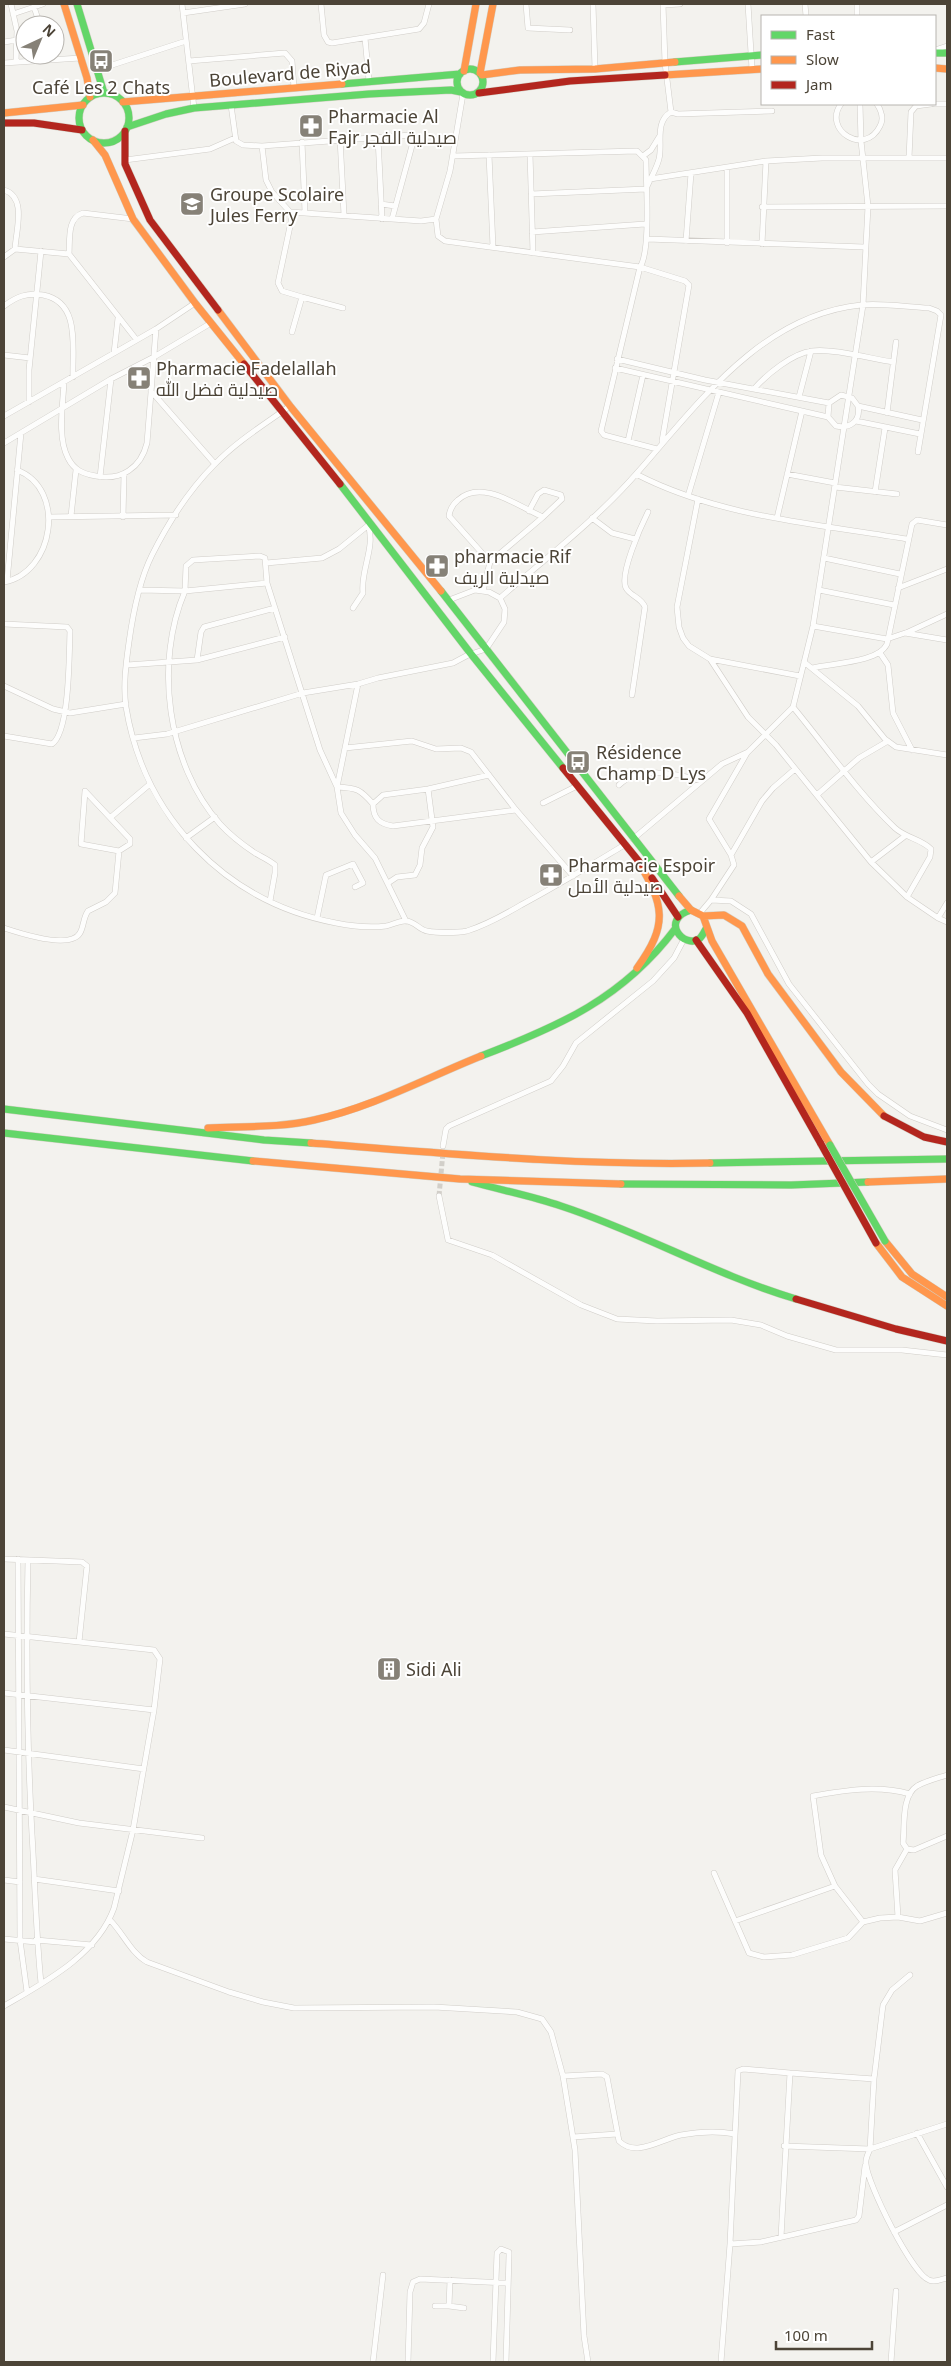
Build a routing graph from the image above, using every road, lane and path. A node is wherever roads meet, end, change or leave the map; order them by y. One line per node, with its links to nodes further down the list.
1 (11, 4): 19 (street)
2 (43, 4): 17 (street)
3 (64, 4): 28 (main road)
4 (77, 4): 34 (main road)
5 (182, 4): 18 (street)
6 (237, 4): 7 (street); 18 (street)
7 (245, 4)
8 (320, 4): 23 (street)
9 (429, 4): 23 (street)
10 (476, 4): 35 (main road)
11 (493, 4): 36 (main road)
12 (526, 4): 22 (street)
13 (593, 4): 31 (street)
14 (663, 4): 15 (street); 30 (street)
15 (680, 4)
16 (748, 4): 25 (street)
17 (34, 7): 19 (street); 20 (street)
18 (183, 13): 24 (street)
19 (13, 14): 21 (street)
20 (37, 15)
21 (15, 27)
22 (570, 30)
23 (365, 38): 38 (street)
24 (186, 41): 29 (street); 34 (street)
25 (750, 56): 26 (main road); 30 (main road); 32 (street)
26 (761, 56)
27 (65, 58): 28 (street)
28 (80, 58): 44 (main road)
29 (189, 61): 39 (street); 43 (street)
30 (665, 62): 31 (main road); 37 (street)
31 (595, 69): 36 (main road)
32 (752, 69): 33 (main road); 37 (main road)
33 (761, 69)
34 (98, 70): 40 (main road)
35 (462, 72): 36 (main road); 38 (main road, Boulevard de Riyad); 41 (main road)
36 (481, 74): 42 (main road)
37 (667, 76): 42 (main road); 54 (street)
38 (369, 81): 39 (main road, Boulevard de Riyad)
39 (294, 88): 43 (main road, Boulevard de Riyad)
40 (104, 93): 44 (main road); 45 (main road)
41 (462, 93): 42 (main road); 47 (main road, Boulevard de Riyad); 69 (street)
42 (479, 93)
43 (193, 96): 45 (main road, Boulevard de Riyad); 52 (street)
44 (90, 97): 46 (main road)
45 (122, 102): 57 (main road)
46 (82, 104): 55 (main road); 58 (main road)
47 (231, 105): 52 (main road, Boulevard de Riyad); 60 (street)
48 (840, 105): 64 (street)
49 (860, 105): 64 (street)
50 (878, 105): 64 (street)
51 (924, 105): 72 (street)
52 (194, 108): 57 (main road, Boulevard de Riyad)
53 (772, 111): 54 (street)
54 (671, 112): 59 (street)
55 (4, 113)
56 (4, 123): 58 (main road)
57 (126, 129): 63 (main road); 74 (main road)
58 (82, 130): 63 (main road)
59 (659, 137): 70 (street); 78 (street)
60 (235, 138): 66 (street); 74 (street)
61 (340, 138): 62 (street); 65 (street); 89 (street)
62 (378, 138): 82 (street); 83 (street)
63 (93, 140): 93 (main road)
64 (861, 140): 71 (street)
65 (302, 142): 66 (street); 88 (street)
66 (262, 146): 87 (street)
67 (530, 154): 68 (street); 70 (street); 81 (street)
68 (489, 155): 69 (street); 100 (street)
69 (453, 156): 92 (street)
70 (643, 156): 79 (street)
71 (863, 158): 72 (street); 75 (street); 84 (street)
72 (909, 158): 73 (street)
73 (947, 158)
74 (125, 160): 136 (main road)
75 (766, 161): 76 (street); 86 (street)
76 (728, 168): 77 (street); 98 (street)
77 (691, 173): 78 (street); 97 (street)
78 (650, 179): 79 (street)
79 (646, 189): 81 (street); 94 (street)
80 (4, 190): 102 (street)
81 (531, 194): 95 (street)
82 (381, 204): 83 (street); 90 (street)
83 (395, 206): 91 (street)
84 (868, 206): 85 (street); 86 (street); 101 (street)
85 (947, 206)
86 (762, 208): 99 (street)
87 (290, 212): 88 (street); 109 (street)
88 (306, 212): 89 (street)
89 (344, 215): 90 (street)
90 (382, 219): 91 (street)
91 (392, 219): 92 (street)
92 (436, 219): 100 (street)
93 (133, 220): 105 (street); 110 (main road)
94 (645, 224): 95 (street); 96 (street)
95 (532, 232): 104 (street)
96 (647, 239): 97 (street); 107 (street)
97 (686, 241): 98 (street)
98 (727, 243): 99 (street)
99 (762, 244): 101 (street)
100 (493, 247): 104 (street)
101 (864, 247): 111 (street)
102 (15, 248): 103 (street); 106 (street)
103 (41, 251): 105 (street); 108 (street)
104 (533, 252): 107 (street)
105 (70, 254): 114 (street)
106 (4, 257)
107 (640, 267): 126 (street); 129 (street)
108 (37, 294): 112 (street); 125 (street); 131 (street)
109 (302, 297): 113 (street); 117 (street)
110 (195, 303): 115 (main road); 116 (street)
111 (863, 305): 124 (street); 135 (street); 154 (street)
112 (4, 306)
113 (343, 308)
114 (118, 317): 118 (street); 121 (street)
115 (211, 323): 123 (street); 140 (main road)
116 (156, 329): 118 (street); 123 (street)
117 (292, 332)
118 (136, 340): 121 (street)
119 (896, 342): 127 (street)
120 (811, 351): 124 (street); 137 (street); 143 (street)
121 (114, 353): 131 (street)
122 (4, 355): 125 (street)
123 (154, 357): 132 (street); 139 (street)
124 (856, 357): 127 (street); 142 (street)
125 (30, 358): 144 (street)
126 (618, 359): 128 (street); 129 (street)
127 (893, 362): 151 (street)
128 (615, 368): 130 (street); 160 (street)
129 (674, 373): 134 (street); 135 (street)
130 (643, 375): 134 (street); 160 (street)
131 (73, 377): 133 (street)
132 (111, 379): 148 (street); 171 (street)
133 (64, 382): 144 (street); 148 (street)
134 (672, 382): 138 (street); 161 (street)
135 (718, 383): 137 (street); 138 (street)
136 (275, 386): 140 (main road); 146 (main road)
137 (754, 389): 143 (street)
138 (710, 390): 141 (street); 161 (street)
139 (152, 391): 165 (street); 168 (street)
140 (267, 392): 149 (main road)
141 (719, 392): 150 (street); 175 (street)
142 (847, 396): 145 (street); 147 (street); 156 (street)
143 (799, 397): 145 (street)
144 (29, 402): 152 (street)
145 (829, 403): 153 (street)
146 (290, 406): 149 (street); 204 (main road)
147 (858, 406): 151 (street); 155 (street)
148 (63, 409): 158 (street); 167 (street)
149 (283, 411): 165 (street); 186 (main road)
150 (802, 411): 153 (street); 170 (street)
151 (887, 413): 154 (street)
152 (4, 416)
153 (828, 417): 156 (street)
154 (922, 420): 159 (street)
155 (856, 421): 156 (street); 157 (street)
156 (842, 427): 172 (street)
157 (885, 428): 159 (street); 173 (street)
158 (21, 433): 162 (street); 166 (street)
159 (920, 434): 164 (street)
160 (628, 441): 163 (street)
161 (662, 442): 163 (street)
162 (4, 443)
163 (657, 449): 169 (street)
164 (918, 452)
165 (215, 464): 179 (street)
166 (17, 470): 182 (street); 196 (street)
167 (76, 470): 171 (street); 180 (street)
168 (124, 474): 171 (street); 181 (street)
169 (636, 474): 175 (street); 184 (street)
170 (788, 474): 172 (street); 185 (street)
171 (100, 477)
172 (835, 485): 173 (street); 188 (street)
173 (875, 492): 174 (street)
174 (897, 494)
175 (688, 496): 176 (street)
176 (698, 499): 185 (street); 218 (street)
177 (529, 511): 183 (street); 183 (street); 192 (street)
178 (648, 512): 189 (street)
179 (176, 515): 181 (street); 199 (street)
180 (71, 516): 181 (street); 182 (street)
181 (123, 516)
182 (49, 517): 196 (street)
183 (543, 518): 192 (street)
184 (592, 518): 189 (street); 203 (street)
185 (777, 518): 188 (street)
186 (369, 524): 193 (street); 207 (street); 217 (main road)
187 (947, 525): 190 (street)
188 (828, 526): 190 (street); 191 (street)
189 (635, 539): 228 (street)
190 (907, 539): 195 (street)
191 (824, 558): 195 (street); 200 (street)
192 (490, 562): 202 (street)
193 (266, 563): 197 (street); 201 (street)
194 (947, 569): 198 (street)
195 (900, 574): 198 (street)
196 (5, 582)
197 (267, 583): 201 (street); 206 (street)
198 (898, 588): 205 (street)
199 (140, 590): 201 (street); 222 (street)
200 (818, 590): 205 (street); 210 (street)
201 (185, 591): 221 (street)
202 (483, 591): 203 (street); 204 (street)
203 (500, 598): 215 (street)
204 (449, 600): 215 (main road)
205 (894, 605): 213 (street)
206 (275, 608): 212 (street); 219 (street)
207 (353, 608)
208 (947, 614): 211 (street)
209 (4, 624): 231 (street)
210 (812, 626): 213 (street); 220 (street)
211 (905, 633): 213 (street); 214 (street)
212 (285, 637): 219 (street); 227 (street)
213 (887, 639): 216 (street)
214 (947, 640)
215 (486, 649): 217 (street); 259 (main road)
216 (880, 653): 223 (street); 238 (street)
217 (471, 654): 225 (street); 247 (main road)
218 (710, 659): 224 (street); 233 (street)
219 (197, 660): 221 (street)
220 (804, 662): 223 (street); 224 (street)
221 (168, 663): 222 (street); 232 (street)
222 (127, 665): 229 (street)
223 (812, 668): 236 (street)
224 (800, 676): 230 (street)
225 (358, 684): 227 (street); 237 (street)
226 (4, 686): 231 (street)
227 (303, 693): 232 (street); 248 (street)
228 (632, 696)
229 (126, 704): 231 (street); 235 (street)
230 (793, 707): 233 (street); 242 (street)
231 (65, 712): 234 (street)
232 (176, 731): 235 (street); 255 (street)
233 (766, 733): 239 (street); 241 (street)
234 (4, 736)
235 (134, 738): 245 (street)
236 (888, 741): 238 (street); 242 (street)
237 (345, 748): 243 (street); 248 (street)
238 (912, 750): 240 (street)
239 (748, 752): 244 (street); 262 (street)
240 (947, 755)
241 (795, 769): 250 (street); 262 (street)
242 (845, 770): 250 (street); 257 (street)
243 (489, 775): 249 (street); 253 (street)
244 (701, 782): 246 (street); 259 (street)
245 (150, 784): 254 (street); 258 (street)
246 (618, 785)
247 (576, 786): 251 (street); 260 (main road)
248 (337, 787): 252 (street); 266 (street)
249 (428, 789): 252 (street); 256 (street)
250 (818, 794): 264 (street)
251 (543, 803)
252 (373, 804): 256 (street)
253 (516, 810): 256 (street); 265 (street)
254 (110, 816): 261 (street); 261 (street)
255 (215, 817): 258 (street); 270 (street)
256 (433, 821): 266 (street)
257 (905, 836): 264 (street); 268 (street)
258 (186, 838): 270 (street)
259 (633, 839): 272 (main road)
260 (626, 844): 263 (main road); 265 (street)
261 (119, 851): 279 (street)
262 (732, 855): 269 (street)
263 (638, 860): 274 (main road); 284 (main road)
264 (871, 862): 268 (street)
265 (573, 876): 277 (street)
266 (388, 883): 277 (street)
267 (355, 887): 275 (street)
268 (907, 897): 276 (street)
269 (711, 900): 273 (street); 287 (street)
270 (270, 902): 275 (street)
271 (947, 903): 276 (street)
272 (691, 910): 273 (main road); 274 (main road)
273 (701, 915): 281 (main road); 289 (main road)
274 (678, 917): 280 (main road)
275 (317, 918): 277 (street)
276 (938, 918): 278 (street)
277 (406, 920)
278 (947, 922)
279 (4, 928)
280 (675, 928): 282 (main road); 284 (main road)
281 (706, 929): 283 (main road); 295 (main road, bridge)
282 (684, 940): 283 (main road); 290 (street)
283 (696, 940): 296 (main road, bridge)
284 (623, 986): 286 (main road)
285 (4, 1109): 286 (main road)
286 (185, 1130): 291 (main road)
287 (947, 1130)
288 (4, 1133): 292 (main road)
289 (947, 1142)
290 (443, 1146)
291 (947, 1159)
292 (460, 1178): 293 (main road); 297 (main road)
293 (947, 1179)
294 (439, 1196): 298 (street)
295 (947, 1297)
296 (947, 1306)
297 (947, 1341)
298 (947, 1355)
299 (4, 1559): 300 (street)
300 (18, 1559): 301 (street); 303 (street)
301 (28, 1560): 304 (street); 305 (street)
302 (4, 1634): 303 (street)
303 (18, 1635): 304 (street); 307 (street)
304 (26, 1635): 305 (street); 308 (street)
305 (79, 1642): 309 (street)
306 (4, 1693): 307 (street)
307 (19, 1695): 308 (street); 311 (street)
308 (29, 1696): 309 (street); 312 (street)
309 (154, 1710): 313 (street)
310 (4, 1750): 311 (street)
311 (20, 1752): 312 (street); 317 (street)
312 (29, 1753): 313 (street); 318 (street)
313 (144, 1769): 319 (street)
314 (947, 1775): 315 (street)
315 (910, 1794): 322 (street); 327 (street)
316 (4, 1808): 317 (street)
317 (20, 1810): 318 (street); 326 (street)
318 (31, 1812): 319 (street); 324 (street)
319 (133, 1830): 321 (street); 328 (street)
320 (947, 1836): 322 (street)
321 (202, 1838)
322 (907, 1849): 330 (street)
323 (714, 1872): 332 (street)
324 (34, 1879): 328 (street); 336 (street)
325 (4, 1880): 326 (street)
326 (20, 1882): 335 (street)
327 (835, 1886): 332 (street); 333 (street)
328 (119, 1891): 331 (street)
329 (947, 1913): 330 (street)
330 (898, 1917): 333 (street)
331 (110, 1920): 337 (street); 343 (street)
332 (735, 1921): 333 (street)
333 (862, 1922)
334 (4, 1939): 335 (street)
335 (20, 1940): 336 (street); 340 (street)
336 (36, 1941): 337 (street); 339 (street)
337 (92, 1945): 339 (street)
338 (910, 1975): 344 (street)
339 (41, 1983): 340 (street)
340 (27, 1992): 341 (street)
341 (4, 2006)
342 (790, 2073): 344 (street); 348 (street); 350 (street)
343 (562, 2076): 347 (street); 349 (street)
344 (874, 2079): 351 (street)
345 (947, 2124): 346 (street)
346 (917, 2133): 351 (street); 353 (street)
347 (617, 2134): 348 (street); 349 (street)
348 (735, 2134): 357 (street)
349 (573, 2137): 371 (street)
350 (784, 2146): 351 (street); 356 (street)
351 (870, 2150): 352 (street)
352 (866, 2165): 355 (street); 356 (street)
353 (947, 2187)
354 (947, 2205): 355 (street)
355 (894, 2232): 359 (street)
356 (781, 2237): 357 (street)
357 (730, 2244): 372 (street)
358 (383, 2275): 367 (street)
359 (947, 2278)
360 (450, 2280): 361 (street); 365 (street); 368 (street)
361 (495, 2282): 362 (street); 362 (street); 369 (street)
362 (507, 2282): 370 (street)
363 (896, 2291): 373 (street)
364 (435, 2306): 365 (street)
365 (449, 2306): 366 (street)
366 (464, 2308)
367 (373, 2362)
368 (408, 2362)
369 (493, 2362)
370 (506, 2362)
371 (588, 2362)
372 (721, 2362)
373 (891, 2362)

